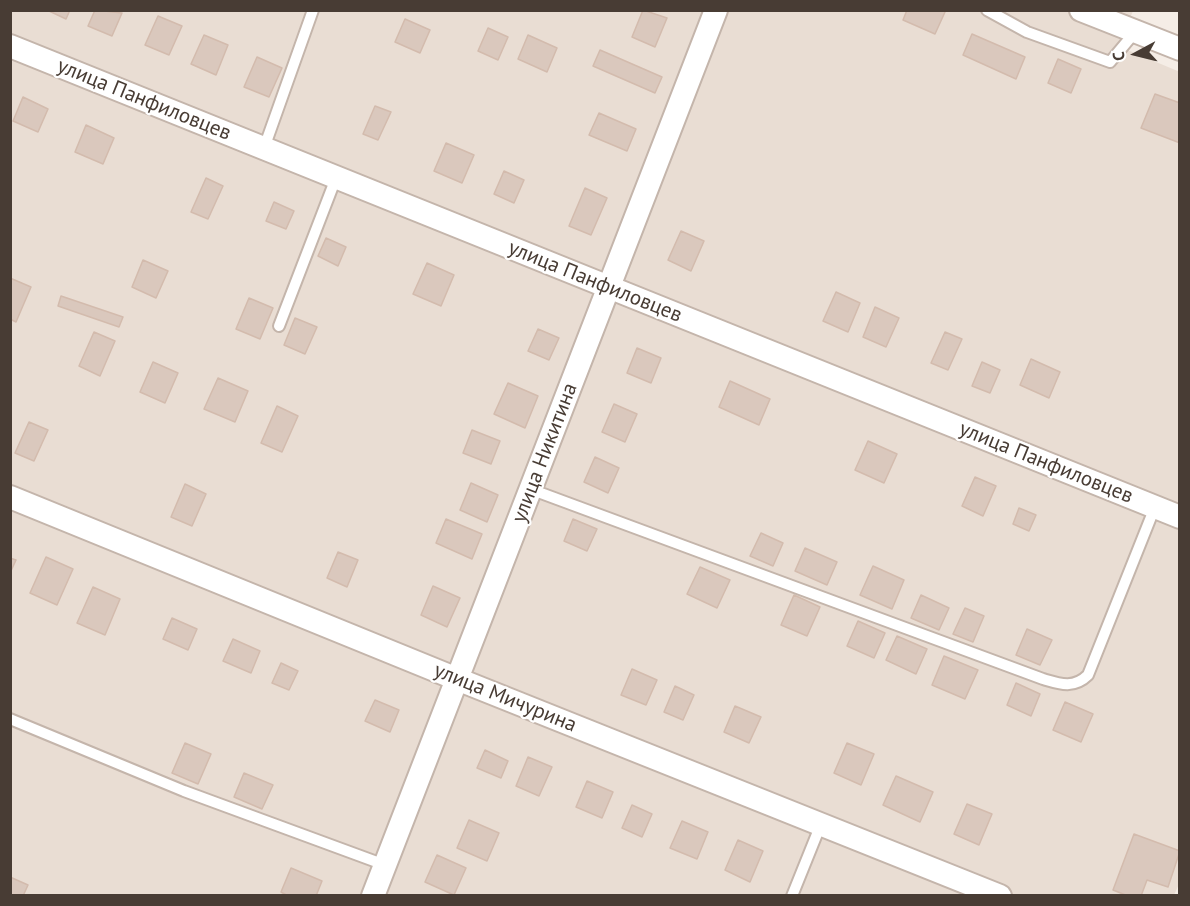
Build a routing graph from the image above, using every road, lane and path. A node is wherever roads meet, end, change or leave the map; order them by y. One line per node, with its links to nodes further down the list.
1 (313, 10): 8 (lane)
2 (716, 10): 10 (street, улица Никитина)
3 (987, 10): 5 (lane)
4 (1081, 10): 5 (street)
5 (1136, 31): 7 (street)
6 (10, 46): 8 (street, улица Панфиловцев)
7 (1179, 49)
8 (264, 148): 9 (street, улица Панфиловцев)
9 (336, 178): 10 (street, улица Панфиловцев); 11 (lane)
10 (609, 287): 12 (street, улица Никитина); 14 (street, улица Панфиловцев)
11 (279, 326)
12 (530, 489): 14 (lane); 16 (street, улица Никитина)
13 (10, 497): 16 (street, улица Мичурина)
14 (1155, 507): 15 (street, улица Панфиловцев)
15 (1179, 517)
16 (457, 679): 18 (street, улица Мичурина); 19 (street, улица Никитина)
17 (10, 719): 19 (lane)
18 (821, 824): 21 (lane); 22 (street, улица Мичурина)
19 (385, 865): 20 (street, улица Никитина)
20 (373, 896)
21 (792, 896)
22 (1000, 896)

